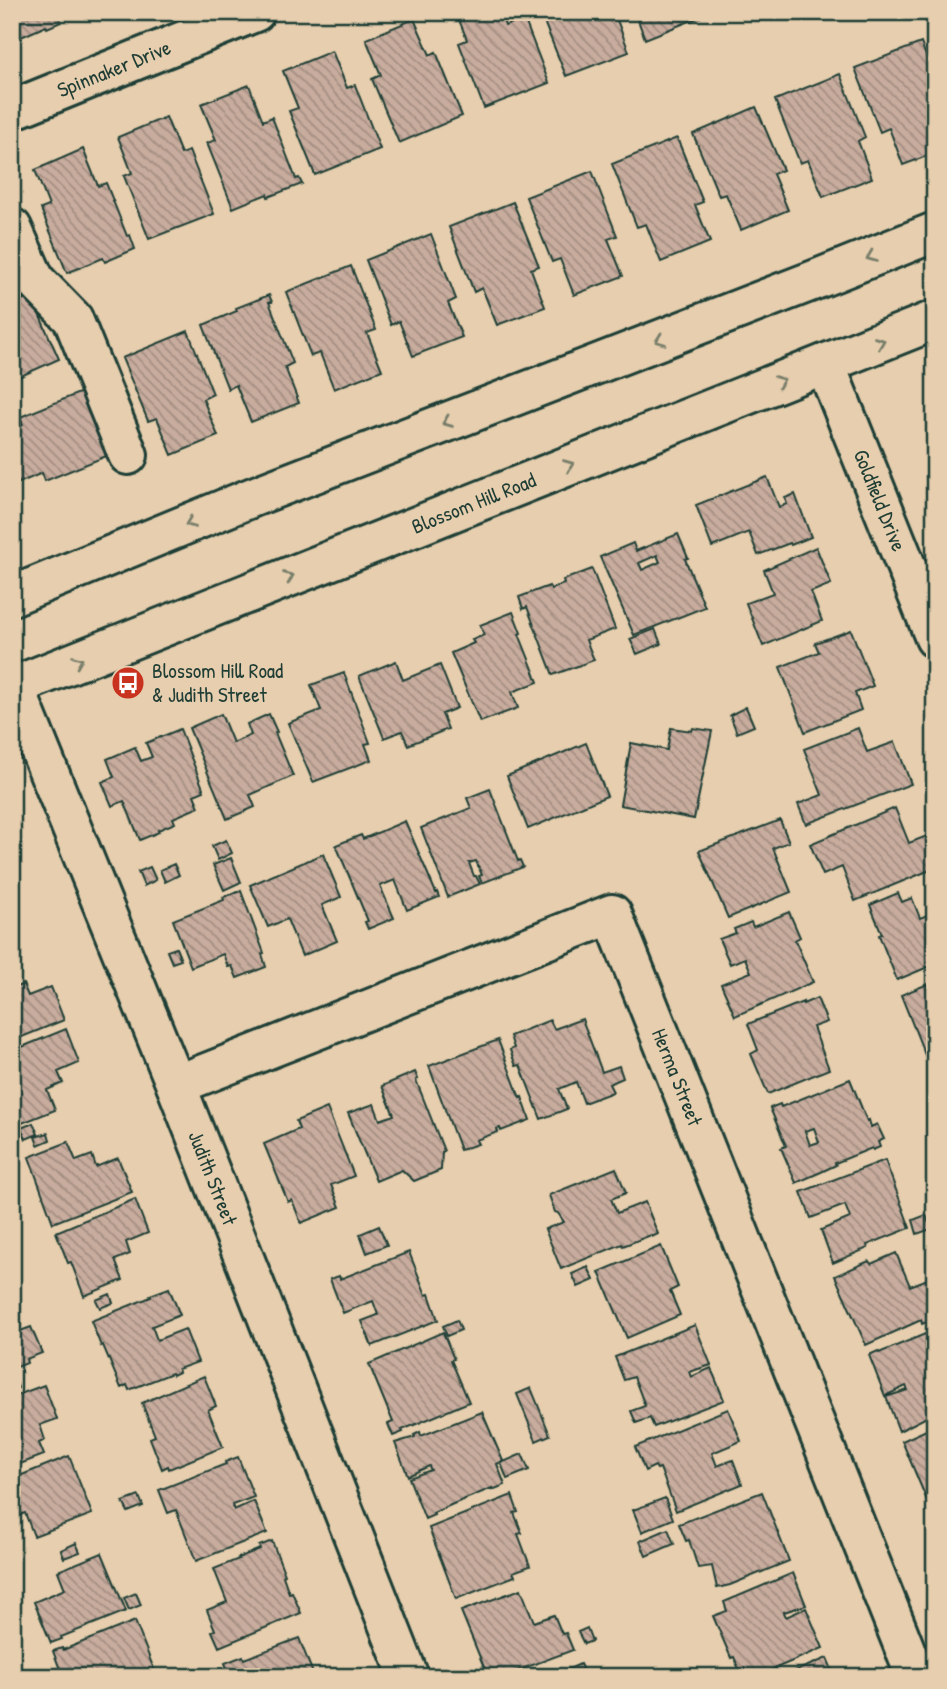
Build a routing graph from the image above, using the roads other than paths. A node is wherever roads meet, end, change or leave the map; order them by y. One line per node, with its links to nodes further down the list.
1 (255, 12): 2 (street, Spinnaker Drive)
2 (12, 110)
3 (12, 228): 7 (street)
4 (935, 232): 8 (street, one-way to 8)
5 (935, 320): 6 (street, Blossom Hill Road, one-way to 5)
6 (825, 364): 9 (street, Goldfield Drive); 10 (street, Blossom Hill Road, one-way to 6)
7 (128, 455)
8 (12, 596)
9 (935, 638)
10 (13, 685): 11 (street, Judith Street)
11 (176, 1085): 12 (street, Judith Street); 13 (street, Herma Street)
12 (409, 1677)
13 (916, 1677)

